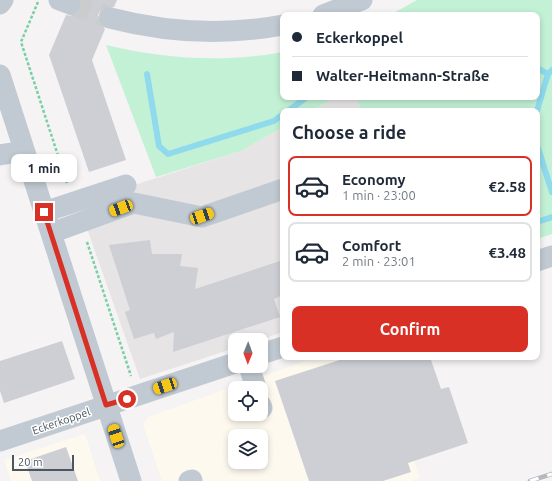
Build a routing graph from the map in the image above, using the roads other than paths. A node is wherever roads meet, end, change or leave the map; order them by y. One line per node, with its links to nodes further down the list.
1 (3, 0): 3 (street)
2 (362, 0): 4 (street)
3 (0, 4)
4 (331, 12)
5 (110, 18): 6 (street)
6 (280, 25)
7 (0, 75): 8 (street)
8 (24, 151): 9 (street); 12 (street)
9 (0, 155)
10 (126, 185): 12 (street)
11 (280, 190): 13 (street)
12 (44, 212): 13 (street)
13 (51, 233): 19 (street)
14 (552, 256): 15 (street)
15 (540, 261)
16 (280, 348): 17 (street)
17 (268, 352)
18 (228, 365): 19 (street, Eckerkoppel)
19 (106, 405): 20 (street, Eckerkoppel); 21 (street)
20 (0, 441)
21 (131, 481)

